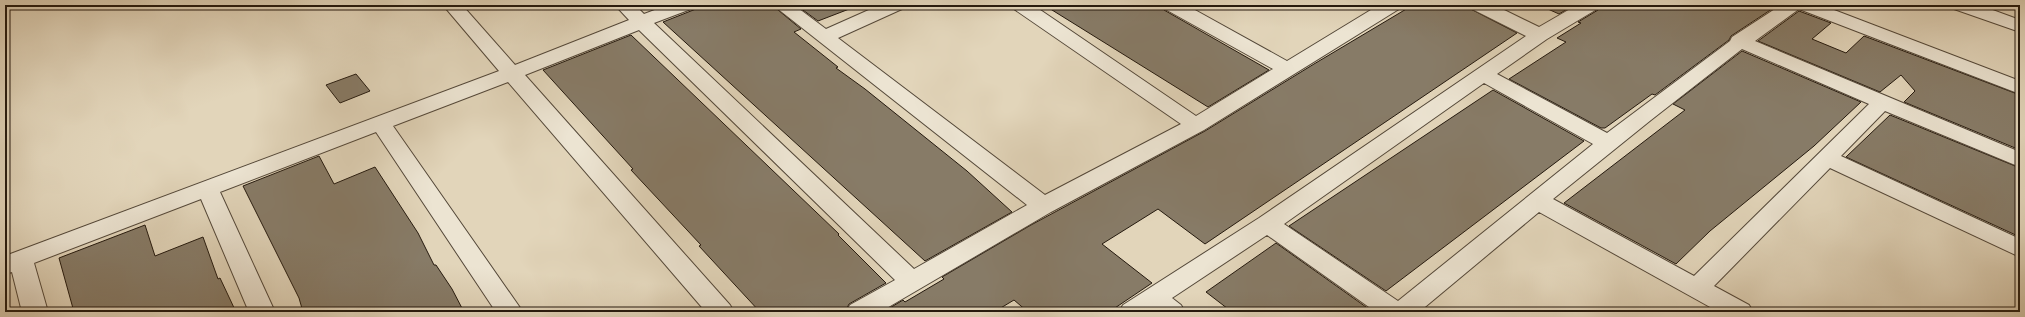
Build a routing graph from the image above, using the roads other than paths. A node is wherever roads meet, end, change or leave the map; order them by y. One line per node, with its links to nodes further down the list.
1 (452, 5): 20 (street)
2 (624, 5): 14 (street)
3 (684, 5): 14 (street)
4 (782, 5): 17 (street)
5 (895, 5): 17 (street)
6 (1020, 5): 25 (street)
7 (1172, 5): 19 (street)
8 (1392, 5): 19 (street)
9 (1479, 5): 16 (street)
10 (1590, 5): 16 (street)
11 (1793, 5): 18 (street)
12 (1804, 5): 22 (street)
13 (1975, 7): 15 (street)
14 (643, 21): 20 (street); 35 (street)
15 (2020, 26)
16 (1540, 35): 21 (street)
17 (824, 37): 31 (street)
18 (1739, 42): 23 (street); 26 (street)
19 (1286, 68): 25 (street)
20 (512, 73): 24 (street); 41 (street)
21 (1484, 75): 26 (street); 32 (street)
22 (2020, 88)
23 (1883, 101): 27 (street); 28 (street)
24 (380, 124): 29 (street); 40 (street)
25 (1196, 125): 31 (street)
26 (1606, 142): 30 (street)
27 (1828, 158): 33 (street); 36 (street)
28 (2020, 160)
29 (208, 188): 34 (street); 39 (street)
30 (1538, 201): 36 (street); 45 (street)
31 (1043, 206): 35 (street)
32 (1267, 224): 37 (street); 44 (street)
33 (2020, 249)
34 (13, 262): 38 (street)
35 (912, 282): 42 (street)
36 (1696, 288): 46 (street)
37 (1163, 305): 43 (street)
38 (35, 312)
39 (262, 312)
40 (510, 312)
41 (721, 312)
42 (859, 312)
43 (1132, 312)
44 (1395, 312)
45 (1402, 312)
46 (1740, 312)

